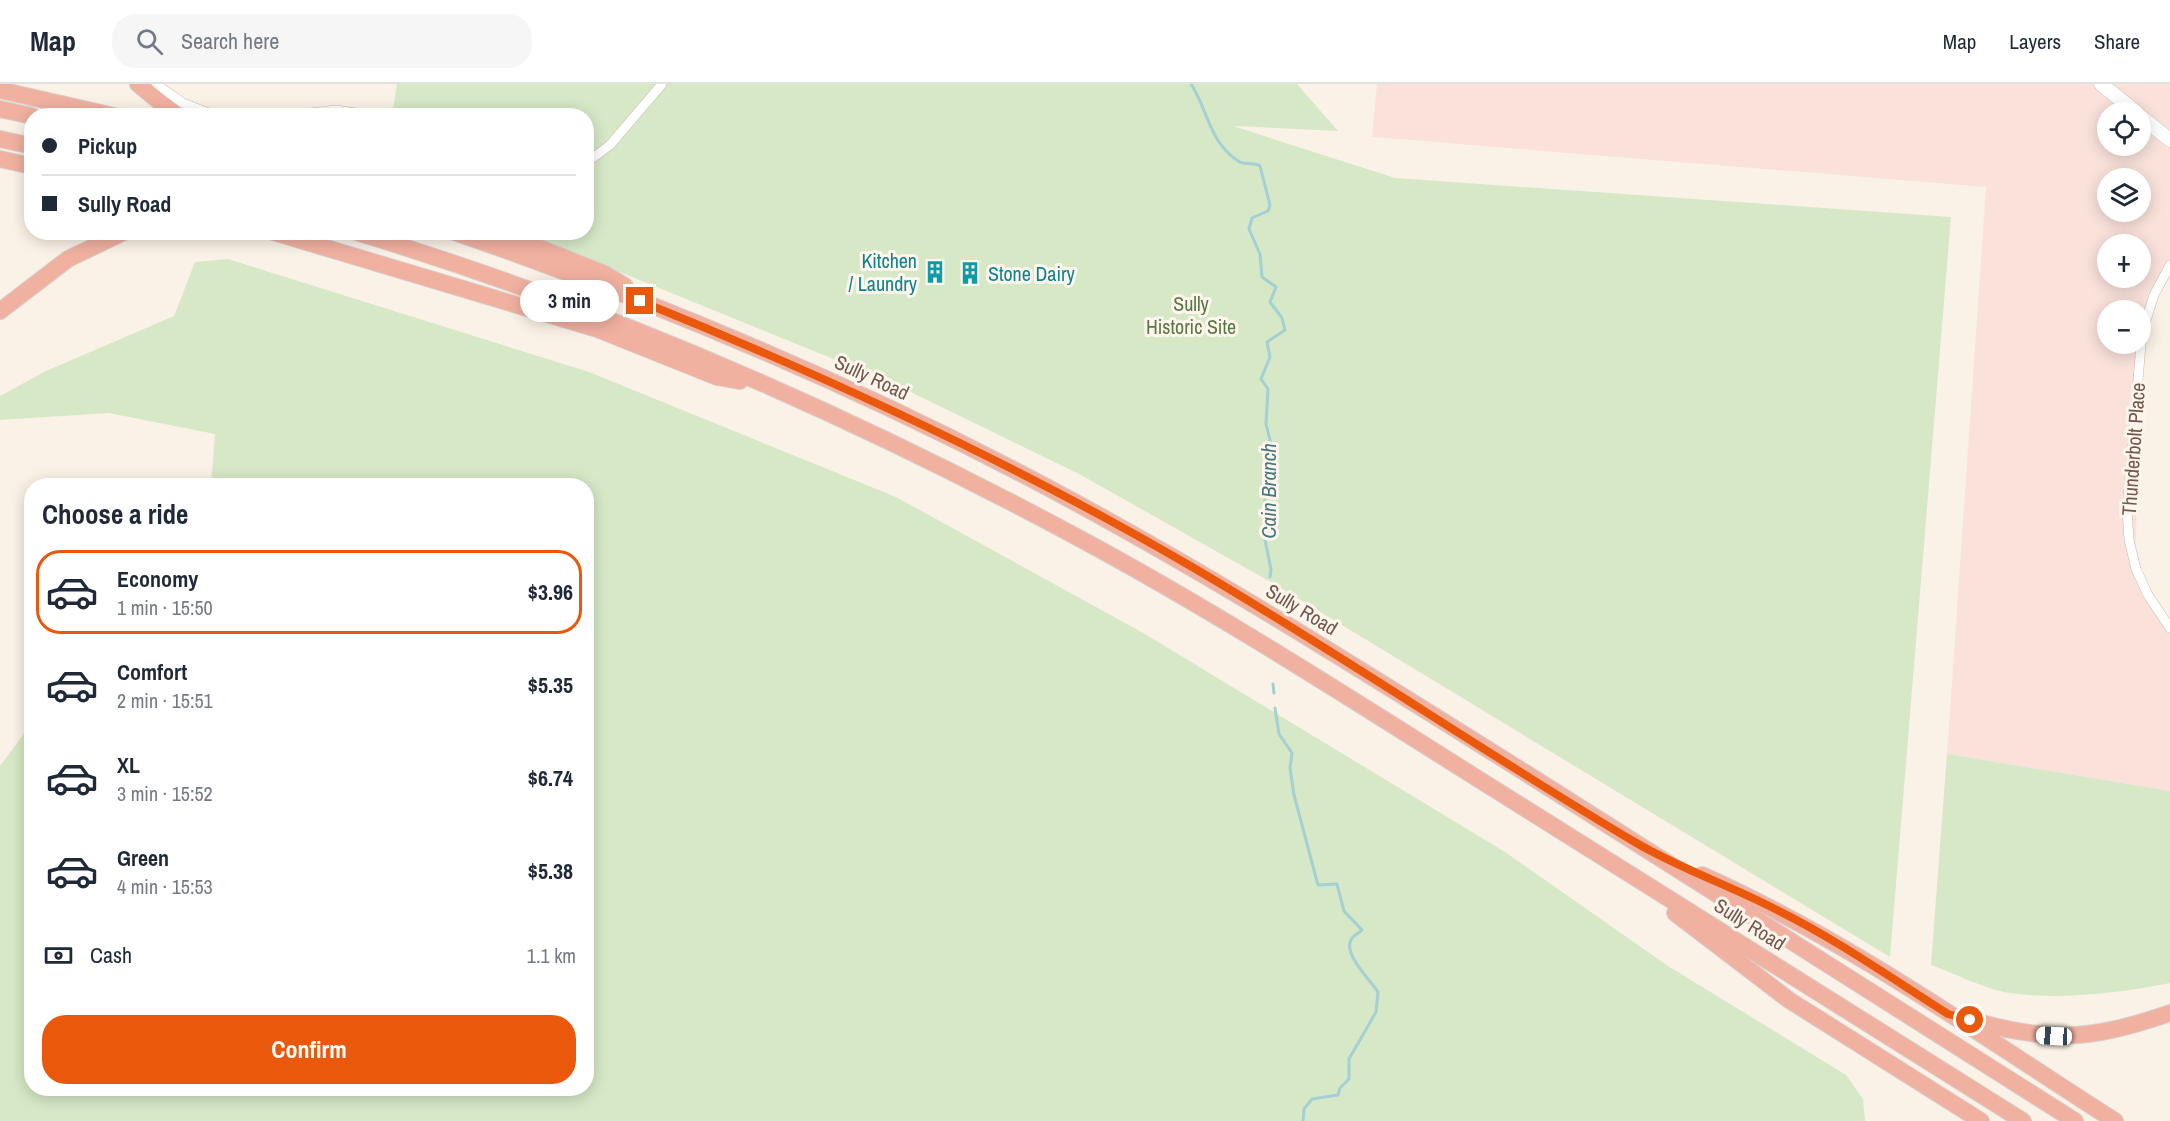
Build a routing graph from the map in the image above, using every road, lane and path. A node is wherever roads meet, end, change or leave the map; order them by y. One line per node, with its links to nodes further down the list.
1 (138, 84): 8 (highway)
2 (156, 84): 9 (street)
3 (662, 84): 16 (street)
4 (2101, 84): 6 (street)
5 (0, 90): 7 (highway)
6 (2124, 102)
7 (79, 108)
8 (167, 108)
9 (196, 108)
10 (0, 109): 11 (highway)
11 (24, 114)
12 (2151, 125): 14 (street)
13 (0, 139): 15 (highway)
14 (2170, 140)
15 (24, 144)
16 (594, 157)
17 (0, 159): 18 (highway)
18 (24, 164)
19 (105, 240): 27 (highway)
20 (303, 240): 25 (highway)
21 (305, 240): 25 (highway)
22 (379, 240): 29 (highway, Sully Road)
23 (476, 240): 28 (highway, Sully Road)
24 (520, 240): 28 (highway)
25 (310, 242): 29 (highway)
26 (2170, 265): 30 (street, Thunderbolt Place)
27 (0, 311)
28 (670, 312): 31 (highway, Sully Road)
29 (773, 387): 32 (highway, Sully Road)
30 (2170, 628)
31 (1636, 843): 34 (highway); 39 (highway, Sully Road)
32 (1603, 858): 35 (highway); 38 (highway, Sully Road)
33 (2170, 1013): 34 (highway)
34 (1948, 1014): 40 (highway)
35 (1929, 1088): 36 (highway); 37 (highway)
36 (1965, 1121)
37 (1981, 1121)
38 (2023, 1121)
39 (2075, 1121)
40 (2115, 1121)

